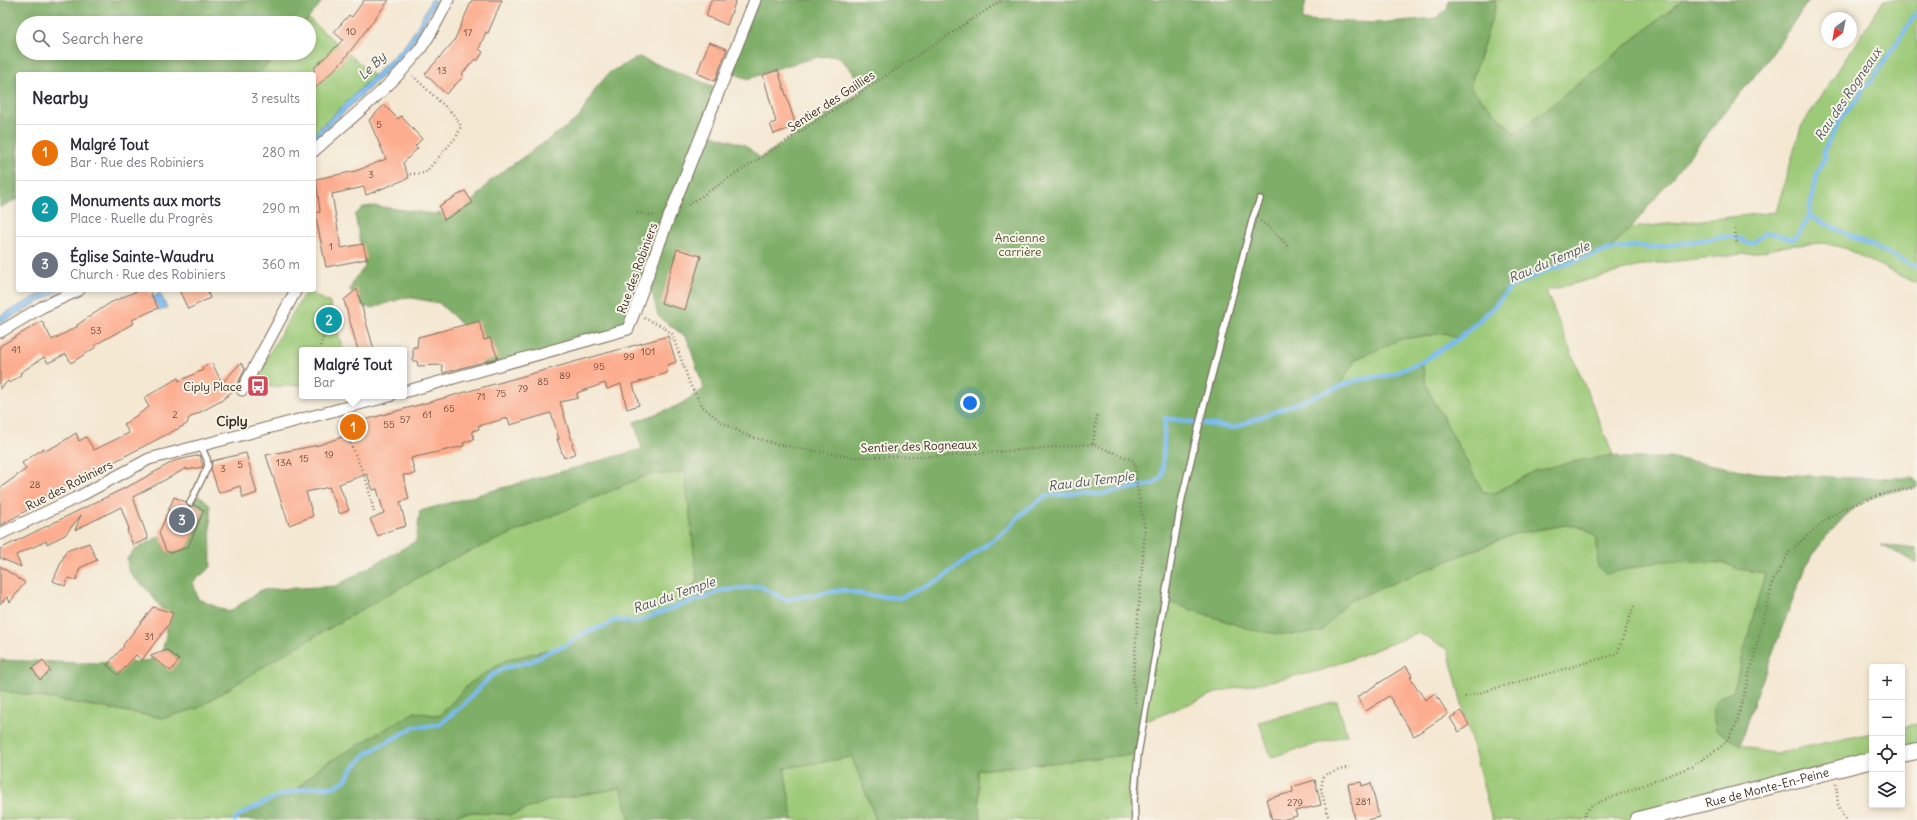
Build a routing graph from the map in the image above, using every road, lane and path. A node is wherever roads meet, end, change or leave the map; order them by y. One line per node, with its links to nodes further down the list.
1 (448, 0): 4 (street)
2 (755, 0): 10 (street, Rue des Robiniers)
3 (1002, 0): 10 (path, Sentier des Gaillies)
4 (404, 67): 5 (street); 6 (path)
5 (316, 149)
6 (410, 174)
7 (1260, 199): 9 (lane)
8 (637, 213): 10 (path)
9 (1253, 217): 12 (path); 33 (lane)
10 (669, 218): 16 (street, Rue des Robiniers)
11 (1735, 229): 13 (path)
12 (1288, 246)
13 (1737, 246)
14 (75, 292): 18 (street)
15 (295, 292): 20 (street)
16 (634, 313): 21 (street, Rue des Robiniers); 25 (path, Sentier des Rogneaux)
17 (328, 323): 19 (path)
18 (0, 332)
19 (320, 347)
20 (242, 390)
21 (407, 391)
22 (380, 399): 23 (street, Rue des Robiniers)
23 (337, 411): 26 (street, Rue des Robiniers); 29 (path)
24 (1097, 415): 25 (path)
25 (1093, 444): 33 (path, Sentier des Rogneaux)
26 (201, 446): 28 (lane); 30 (street, Rue des Robiniers)
27 (1917, 487): 41 (path)
28 (190, 504)
29 (374, 512)
30 (0, 534)
31 (1634, 606): 32 (path)
32 (1465, 697)
33 (1142, 726): 39 (lane)
34 (1917, 751): 35 (main road)
35 (1905, 753)
36 (1869, 761): 38 (main road, Rue de Monte-En-Peine)
37 (1349, 767): 40 (path)
38 (1834, 769): 42 (main road, Rue de Monte-En-Peine); 43 (path)
39 (1135, 820)
40 (1329, 820)
41 (1584, 820)
42 (1638, 820)
43 (1845, 820)

